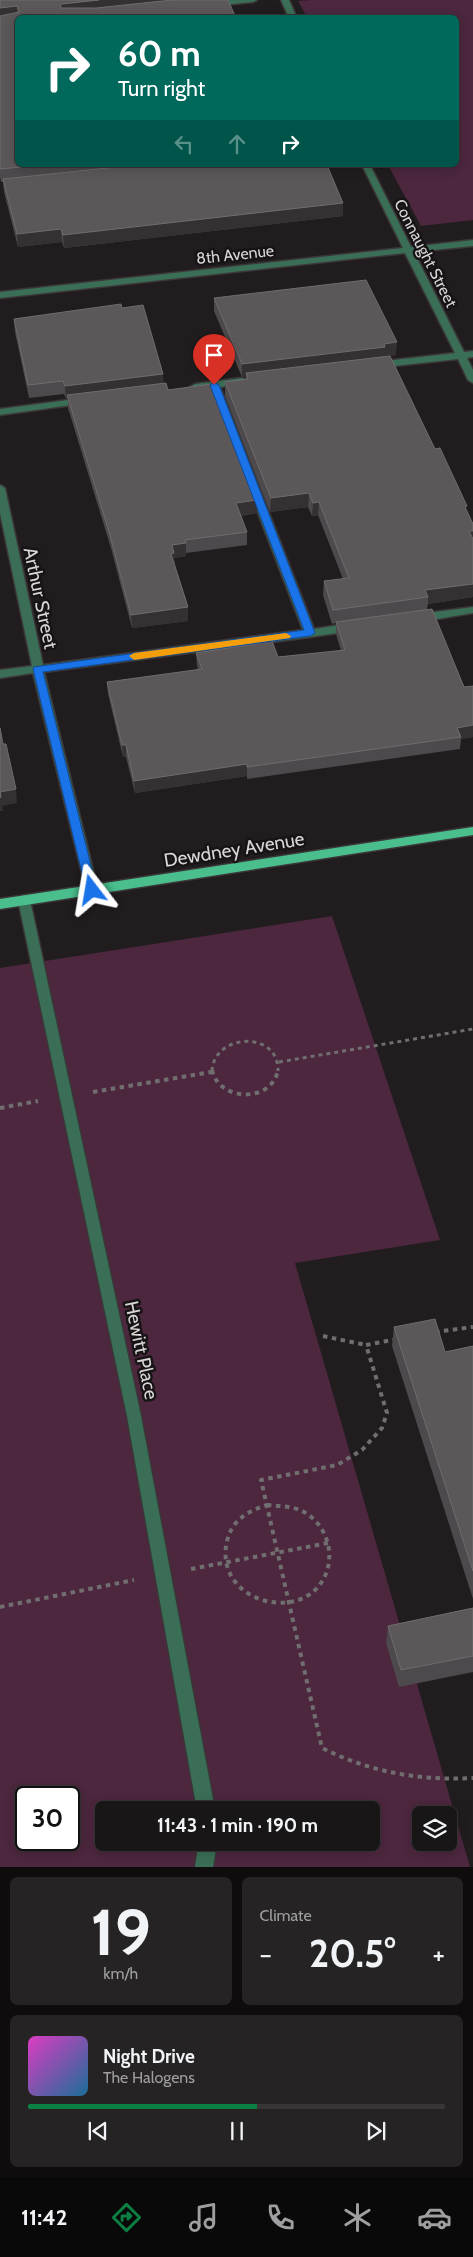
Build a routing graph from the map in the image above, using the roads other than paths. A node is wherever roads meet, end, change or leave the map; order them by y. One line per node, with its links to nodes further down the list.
1 (253, 0): 3 (street)
2 (285, 0): 4 (street)
3 (204, 5)
4 (292, 15)
5 (367, 167): 7 (street, Connaught Street)
6 (473, 242): 7 (street, 8th Avenue)
7 (407, 250): 8 (street, 8th Avenue); 10 (street, Connaught Street)
8 (0, 295)
9 (473, 354): 10 (street)
10 (461, 355): 11 (street); 13 (street, Connaught Street)
11 (362, 367)
12 (254, 380): 14 (street)
13 (473, 380)
14 (214, 385): 15 (street); 22 (street)
15 (185, 388)
16 (98, 400): 17 (street)
17 (0, 412)
18 (0, 488): 23 (street, Arthur Street)
19 (473, 610): 20 (street)
20 (406, 620)
21 (368, 625): 22 (street)
22 (310, 633): 23 (street)
23 (38, 669): 24 (street); 26 (street, Arthur Street)
24 (0, 674)
25 (473, 831): 26 (main road, Dewdney Avenue)
26 (92, 890): 27 (main road, Dewdney Avenue)
27 (24, 900): 28 (main road, Dewdney Avenue); 29 (street, Hewitt Place)
28 (0, 904)
29 (204, 1801)
30 (207, 1851): 31 (street)
31 (204, 1867)

